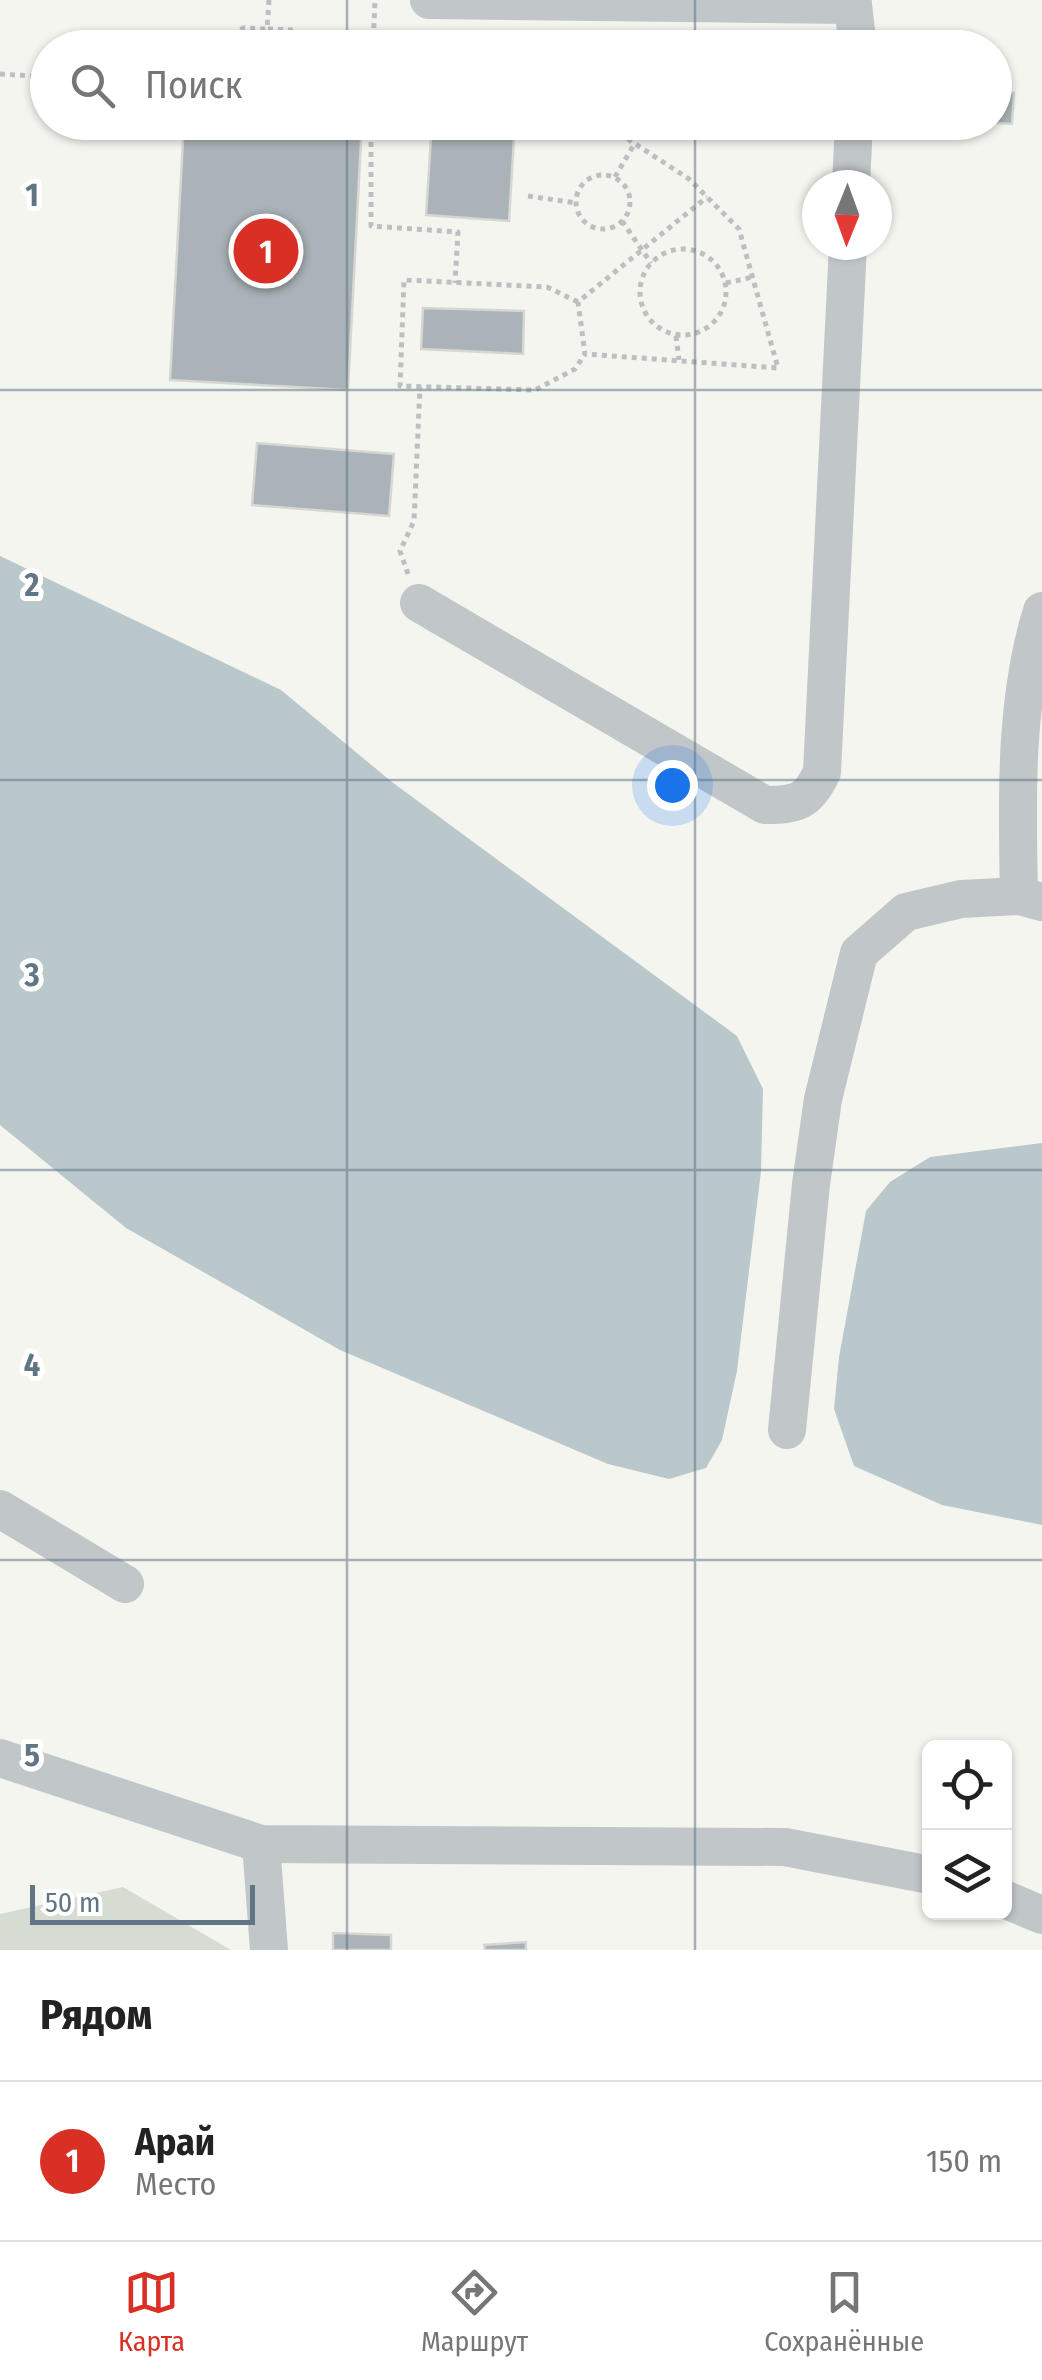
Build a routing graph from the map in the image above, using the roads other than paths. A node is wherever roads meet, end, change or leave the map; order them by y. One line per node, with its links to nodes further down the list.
1 (429, 0): 2 (street)
2 (852, 2): 3 (street)
3 (856, 30)
4 (853, 140): 5 (street)
5 (852, 170)
6 (847, 260): 7 (street)
7 (419, 603)
8 (1042, 611): 9 (street)
9 (1031, 899): 10 (street)
10 (787, 1430)
11 (0, 1509): 12 (street)
12 (124, 1584)
13 (0, 1758): 14 (street)
14 (261, 1844): 15 (street); 18 (street)
15 (922, 1873)
16 (1012, 1902): 17 (street)
17 (1042, 1915)
18 (269, 1950)

